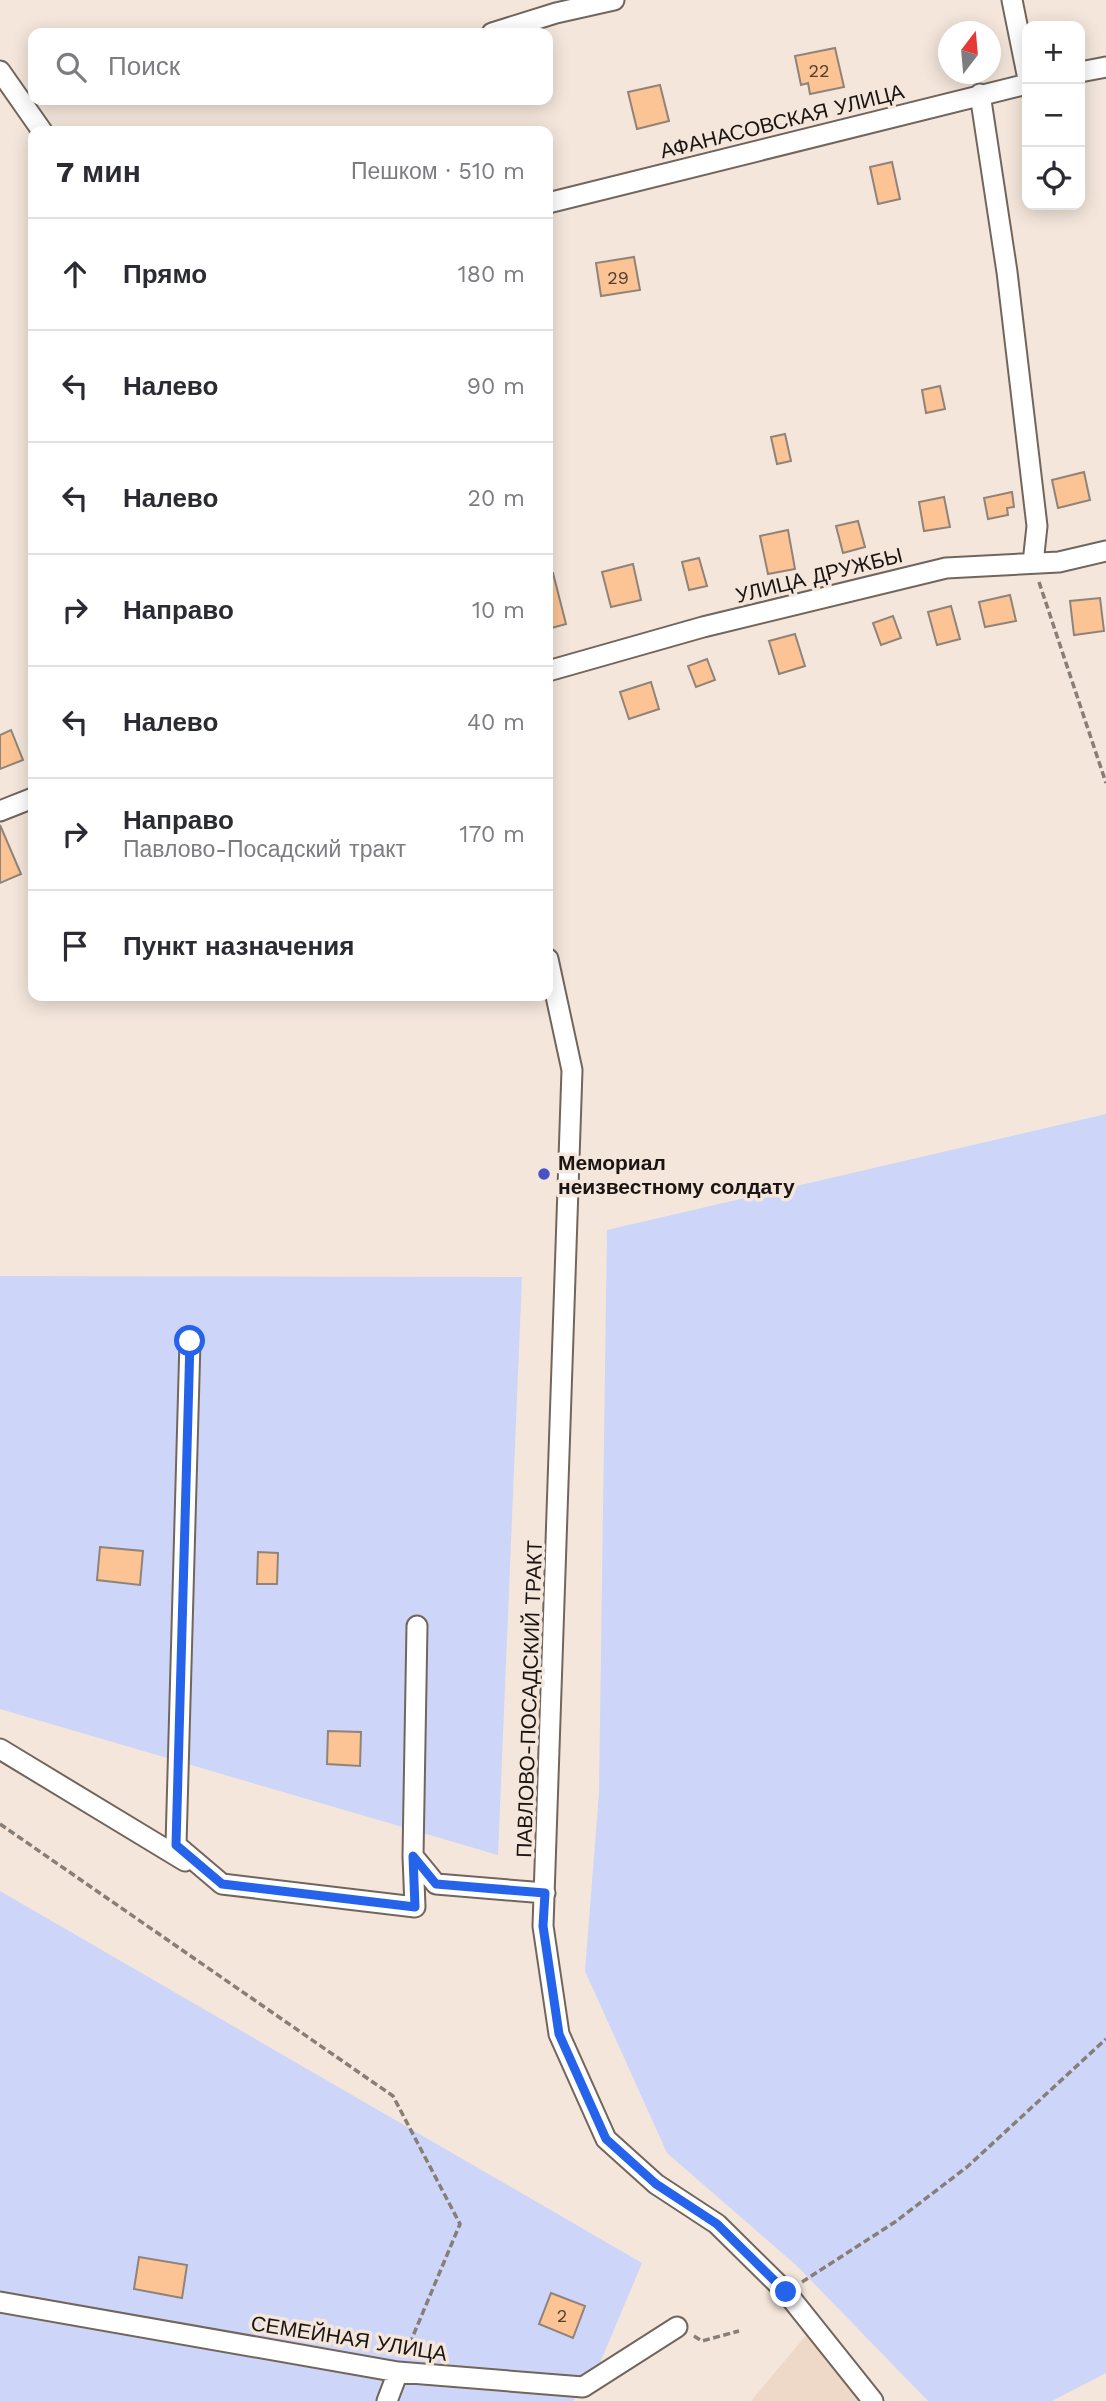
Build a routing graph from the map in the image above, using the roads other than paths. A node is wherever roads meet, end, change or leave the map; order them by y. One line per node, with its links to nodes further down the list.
1 (614, 0): 3 (street)
2 (1012, 0): 4 (street)
3 (508, 28)
4 (1022, 49)
5 (1106, 67): 7 (street)
6 (0, 71): 10 (street)
7 (1085, 71)
8 (1022, 85): 9 (street, АФАНАСОВСКАЯ УЛИЦА)
9 (980, 94): 11 (street, АФАНАСОВСКАЯ УЛИЦА); 13 (street)
10 (38, 126)
11 (553, 202)
12 (1106, 551): 13 (street, УЛИЦА ДРУЖБЫ)
13 (1033, 563): 14 (street, УЛИЦА ДРУЖБЫ)
14 (553, 670)
15 (28, 800): 16 (street)
16 (0, 811)
17 (553, 982): 23 (street, ПАВЛОВО-ПОСАДСКИЙ ТРАКТ)
18 (190, 1341): 22 (street)
19 (417, 1626): 21 (street)
20 (0, 1749): 22 (street)
21 (413, 1856): 22 (street); 23 (street)
22 (222, 1884)
23 (545, 1893): 28 (street, ПАВЛОВО-ПОСАДСКИЙ ТРАКТ)
24 (0, 2302): 26 (street, СЕМЕЙНАЯ УЛИЦА)
25 (677, 2327): 26 (street, СЕМЕЙНАЯ УЛИЦА)
26 (398, 2372): 27 (street)
27 (387, 2401)
28 (873, 2401)

